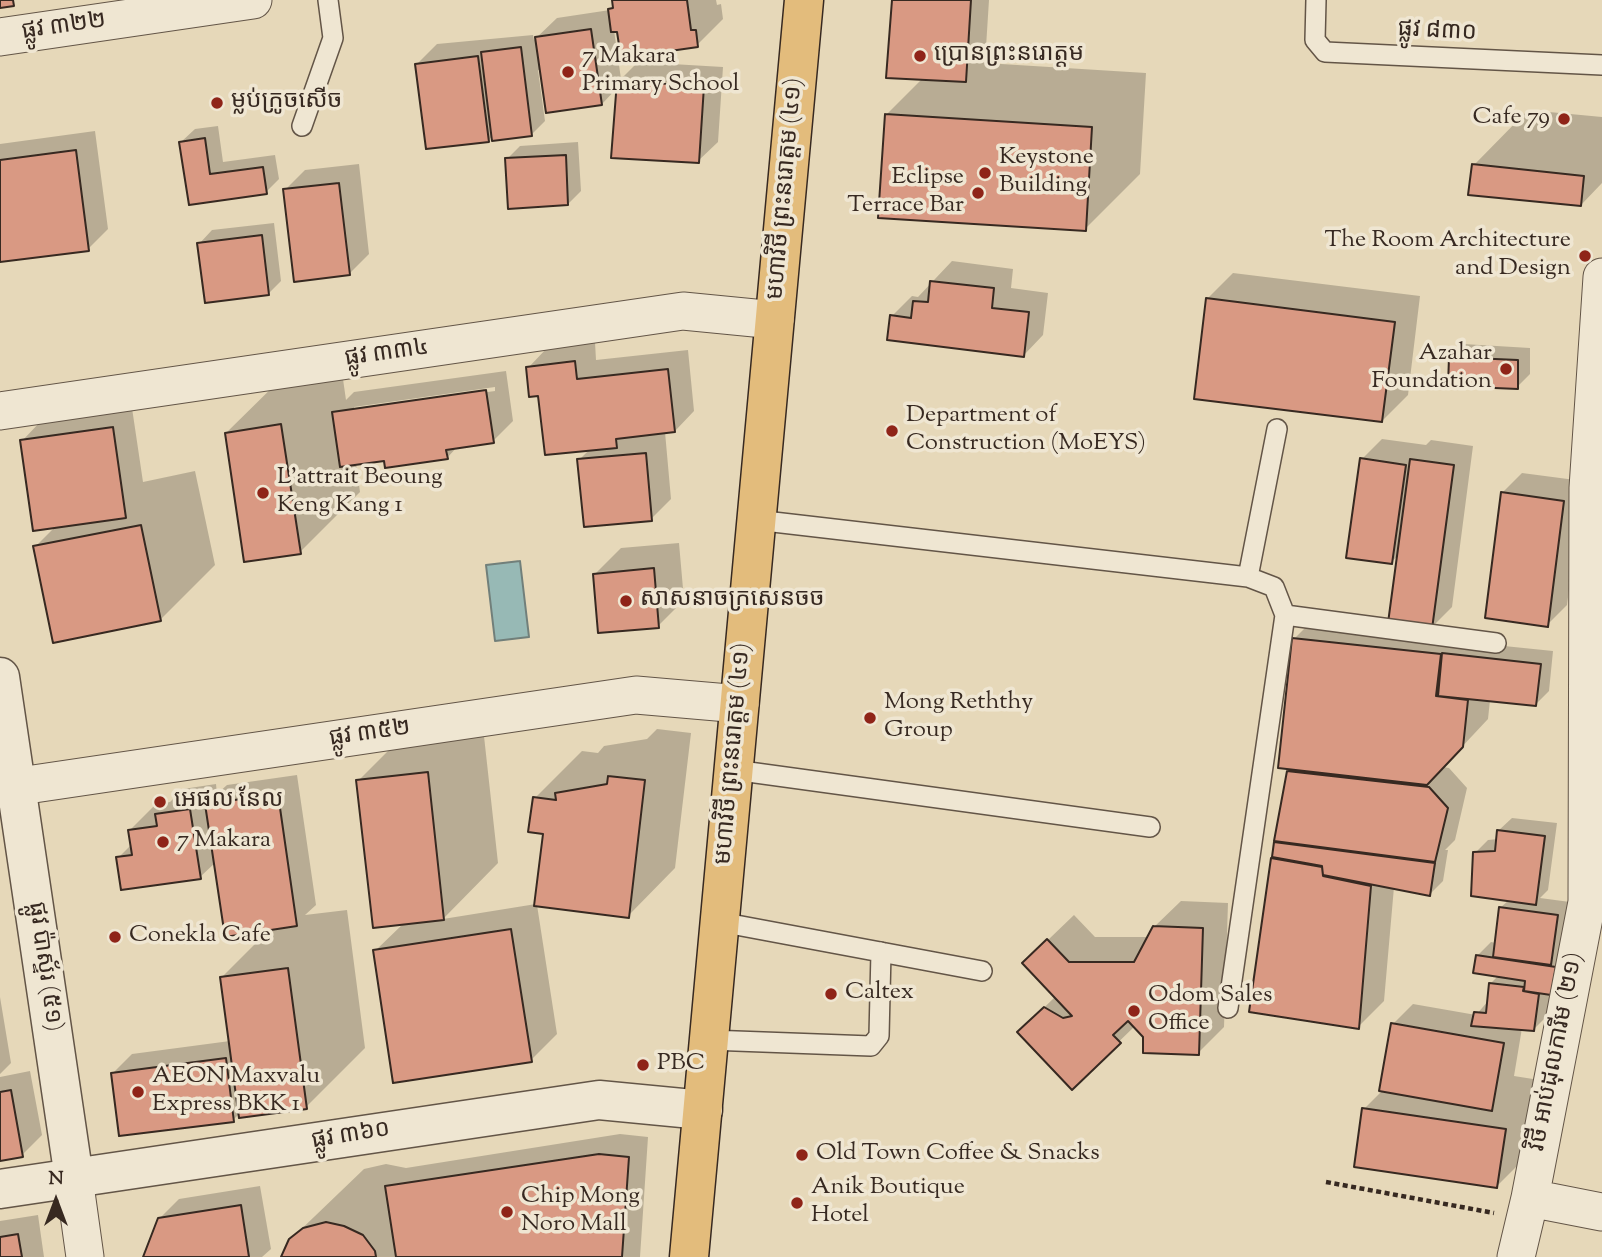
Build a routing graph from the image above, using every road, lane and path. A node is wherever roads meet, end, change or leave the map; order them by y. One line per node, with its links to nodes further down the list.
1 (253, 0): 5 (street, ផ្លូវ ៣២២)
2 (328, 0): 7 (lane)
3 (804, 0): 9 (main road, មហាវិថី ព្រះនរោត្តម (៤១))
4 (1316, 0): 6 (lane, ផ្លូវ ៨៣០)
5 (0, 37)
6 (1602, 65)
7 (302, 126)
8 (1602, 277): 18 (street, វិថី អាប់ដុលការីម (២១))
9 (775, 320): 10 (street, ផ្លូវ ៣៣៤); 12 (main road, មហាវិថី ព្រះនរោត្តម (៤១))
10 (0, 411)
11 (1277, 429): 13 (lane)
12 (757, 520): 13 (lane); 17 (main road, មហាវិថី ព្រះនរោត្តម (៤១))
13 (1248, 577): 14 (lane)
14 (1285, 615): 15 (lane); 25 (lane)
15 (1496, 643)
16 (0, 677): 20 (street, ផ្លូវ ប៉ាស្ទ័រ (៥១))
17 (740, 704): 19 (main road, មហាវិថី ព្រះនរោត្តម (៤១)); 20 (street, ផ្លូវ ៣៥២)
18 (1595, 750): 31 (street, វិថី អាប់ដុលការីម (២១))
19 (734, 770): 21 (lane); 22 (main road, មហាវិថី ព្រះនរោត្តម (៤១))
20 (8, 788): 28 (street, ផ្លូវ ប៉ាស្ទ័រ (៥១))
21 (1150, 827)
22 (720, 922): 23 (lane); 26 (main road, មហាវិថី ព្រះនរោត្តម (៤១))
23 (881, 952): 24 (lane); 26 (lane)
24 (982, 971)
25 (1228, 1007)
26 (709, 1040): 27 (main road, មហាវិថី ព្រះនរោត្តម (៤១))
27 (703, 1110): 28 (street, ផ្លូវ ៣៦០); 34 (main road, មហាវិថី ព្រះនរោត្តម (៤១))
28 (74, 1178): 30 (street, ផ្លូវ ៣៦០); 33 (street, ផ្លូវ ប៉ាស្ទ័រ (៥១))
29 (1326, 1182): 31 (path)
30 (0, 1189)
31 (1528, 1209): 32 (street); 35 (street, វិថី អាប់ដុលការីម (២១))
32 (1602, 1212)
33 (85, 1257)
34 (689, 1257)
35 (1516, 1257)

